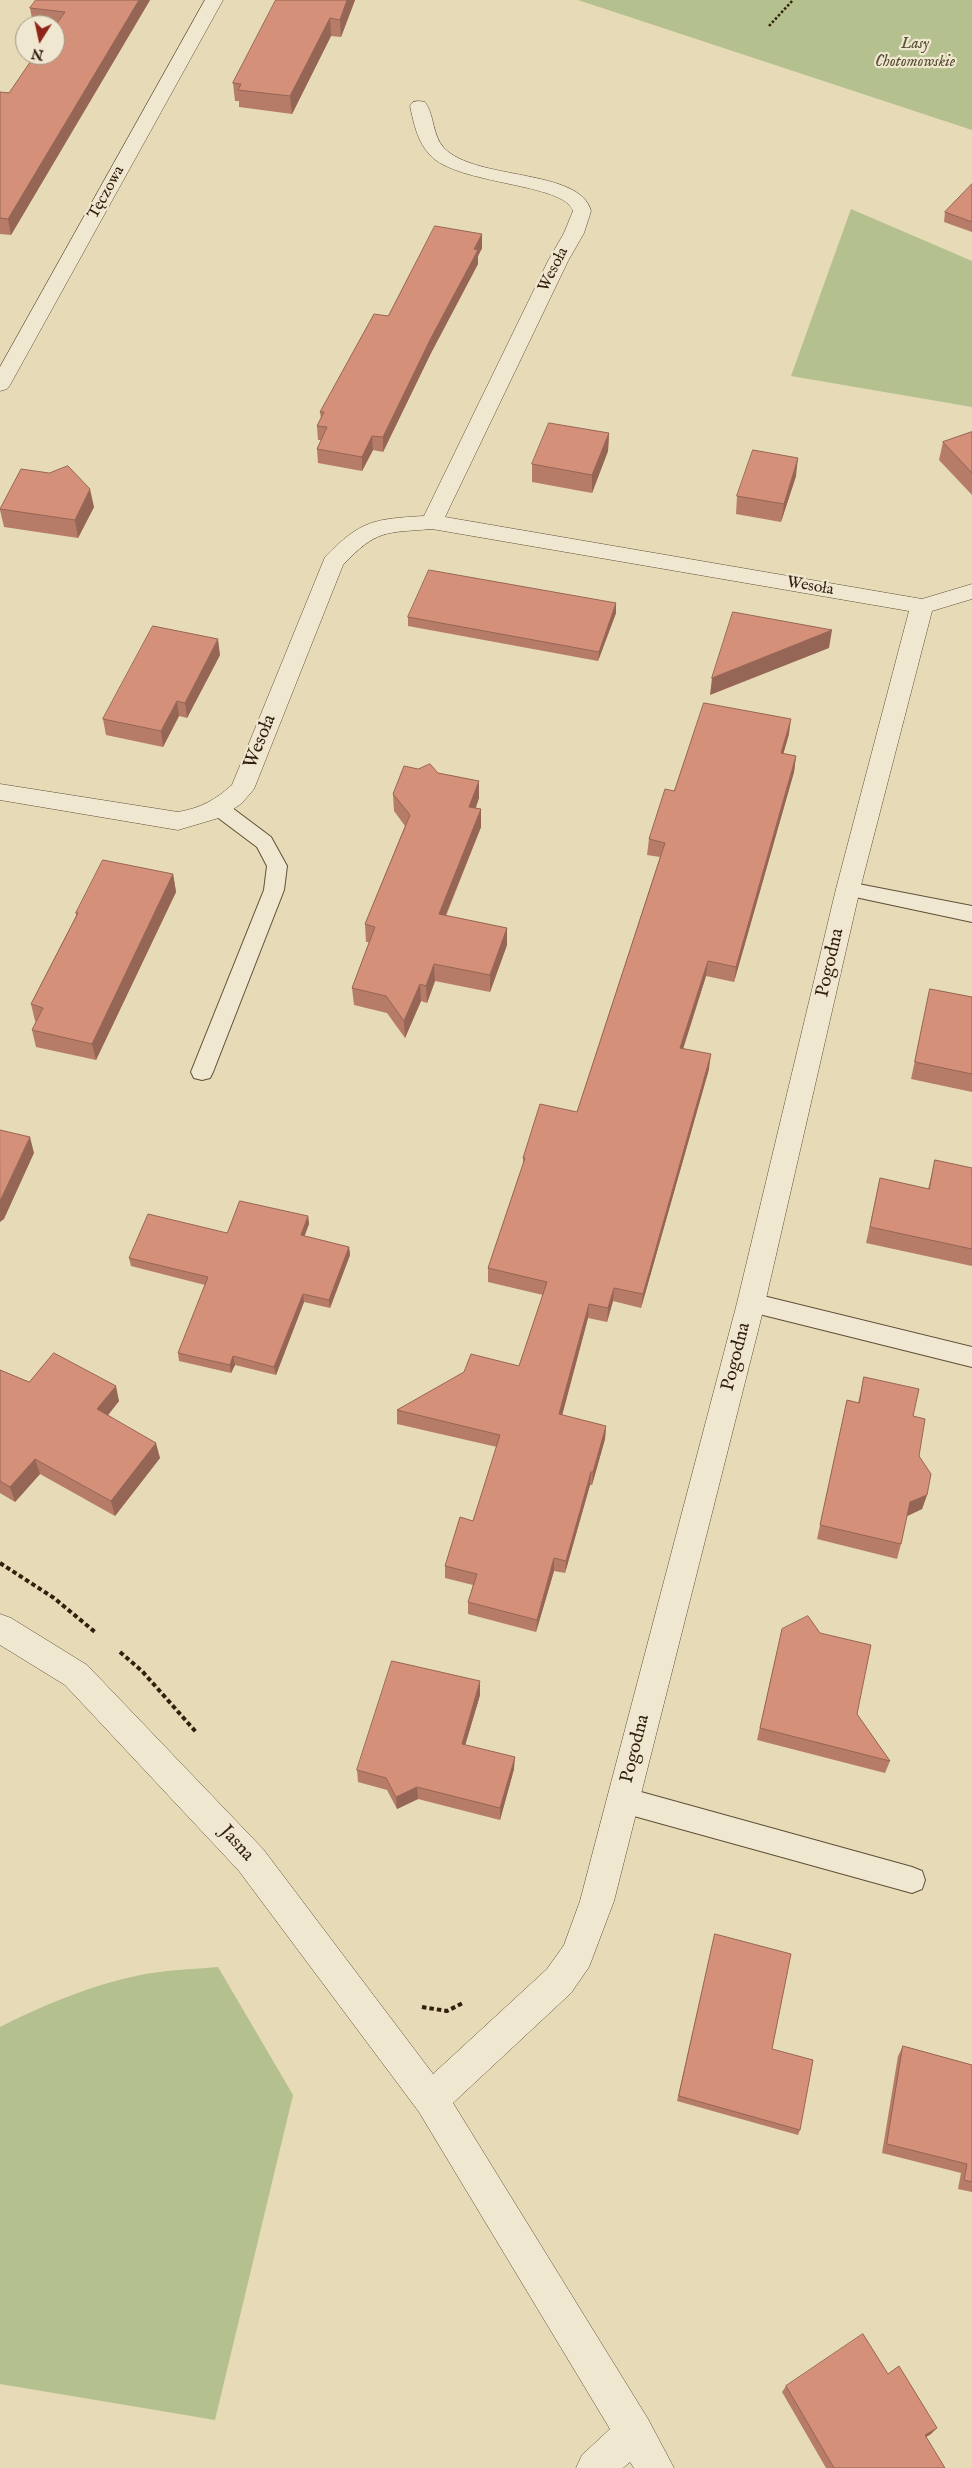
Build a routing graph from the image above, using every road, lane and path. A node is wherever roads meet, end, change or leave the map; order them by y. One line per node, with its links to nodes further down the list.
1 (214, 0): 5 (street, Tęczowa)
2 (792, 0): 3 (path)
3 (769, 26)
4 (419, 106): 6 (street, Wesoła)
5 (0, 385)
6 (432, 522): 8 (street, Wesoła); 10 (street, Wesoła)
7 (972, 591): 8 (street)
8 (922, 606): 11 (street, Pogodna)
9 (0, 792): 10 (street, Wesoła)
10 (220, 809): 13 (lane)
11 (848, 889): 12 (lane); 14 (street, Pogodna)
12 (972, 914)
13 (202, 1072)
14 (750, 1304): 15 (lane); 21 (street, Pogodna)
15 (972, 1357)
16 (0, 1563): 18 (path)
17 (0, 1628): 25 (street, Jasna)
18 (98, 1634)
19 (113, 1646): 20 (path)
20 (200, 1736)
21 (623, 1800): 22 (lane); 25 (street, Pogodna)
22 (912, 1880)
23 (468, 2000): 24 (path)
24 (418, 2006)
25 (431, 2100): 26 (street, Jasna)
26 (635, 2432): 27 (street); 28 (street, Jasna)
27 (595, 2468)
28 (655, 2468)

